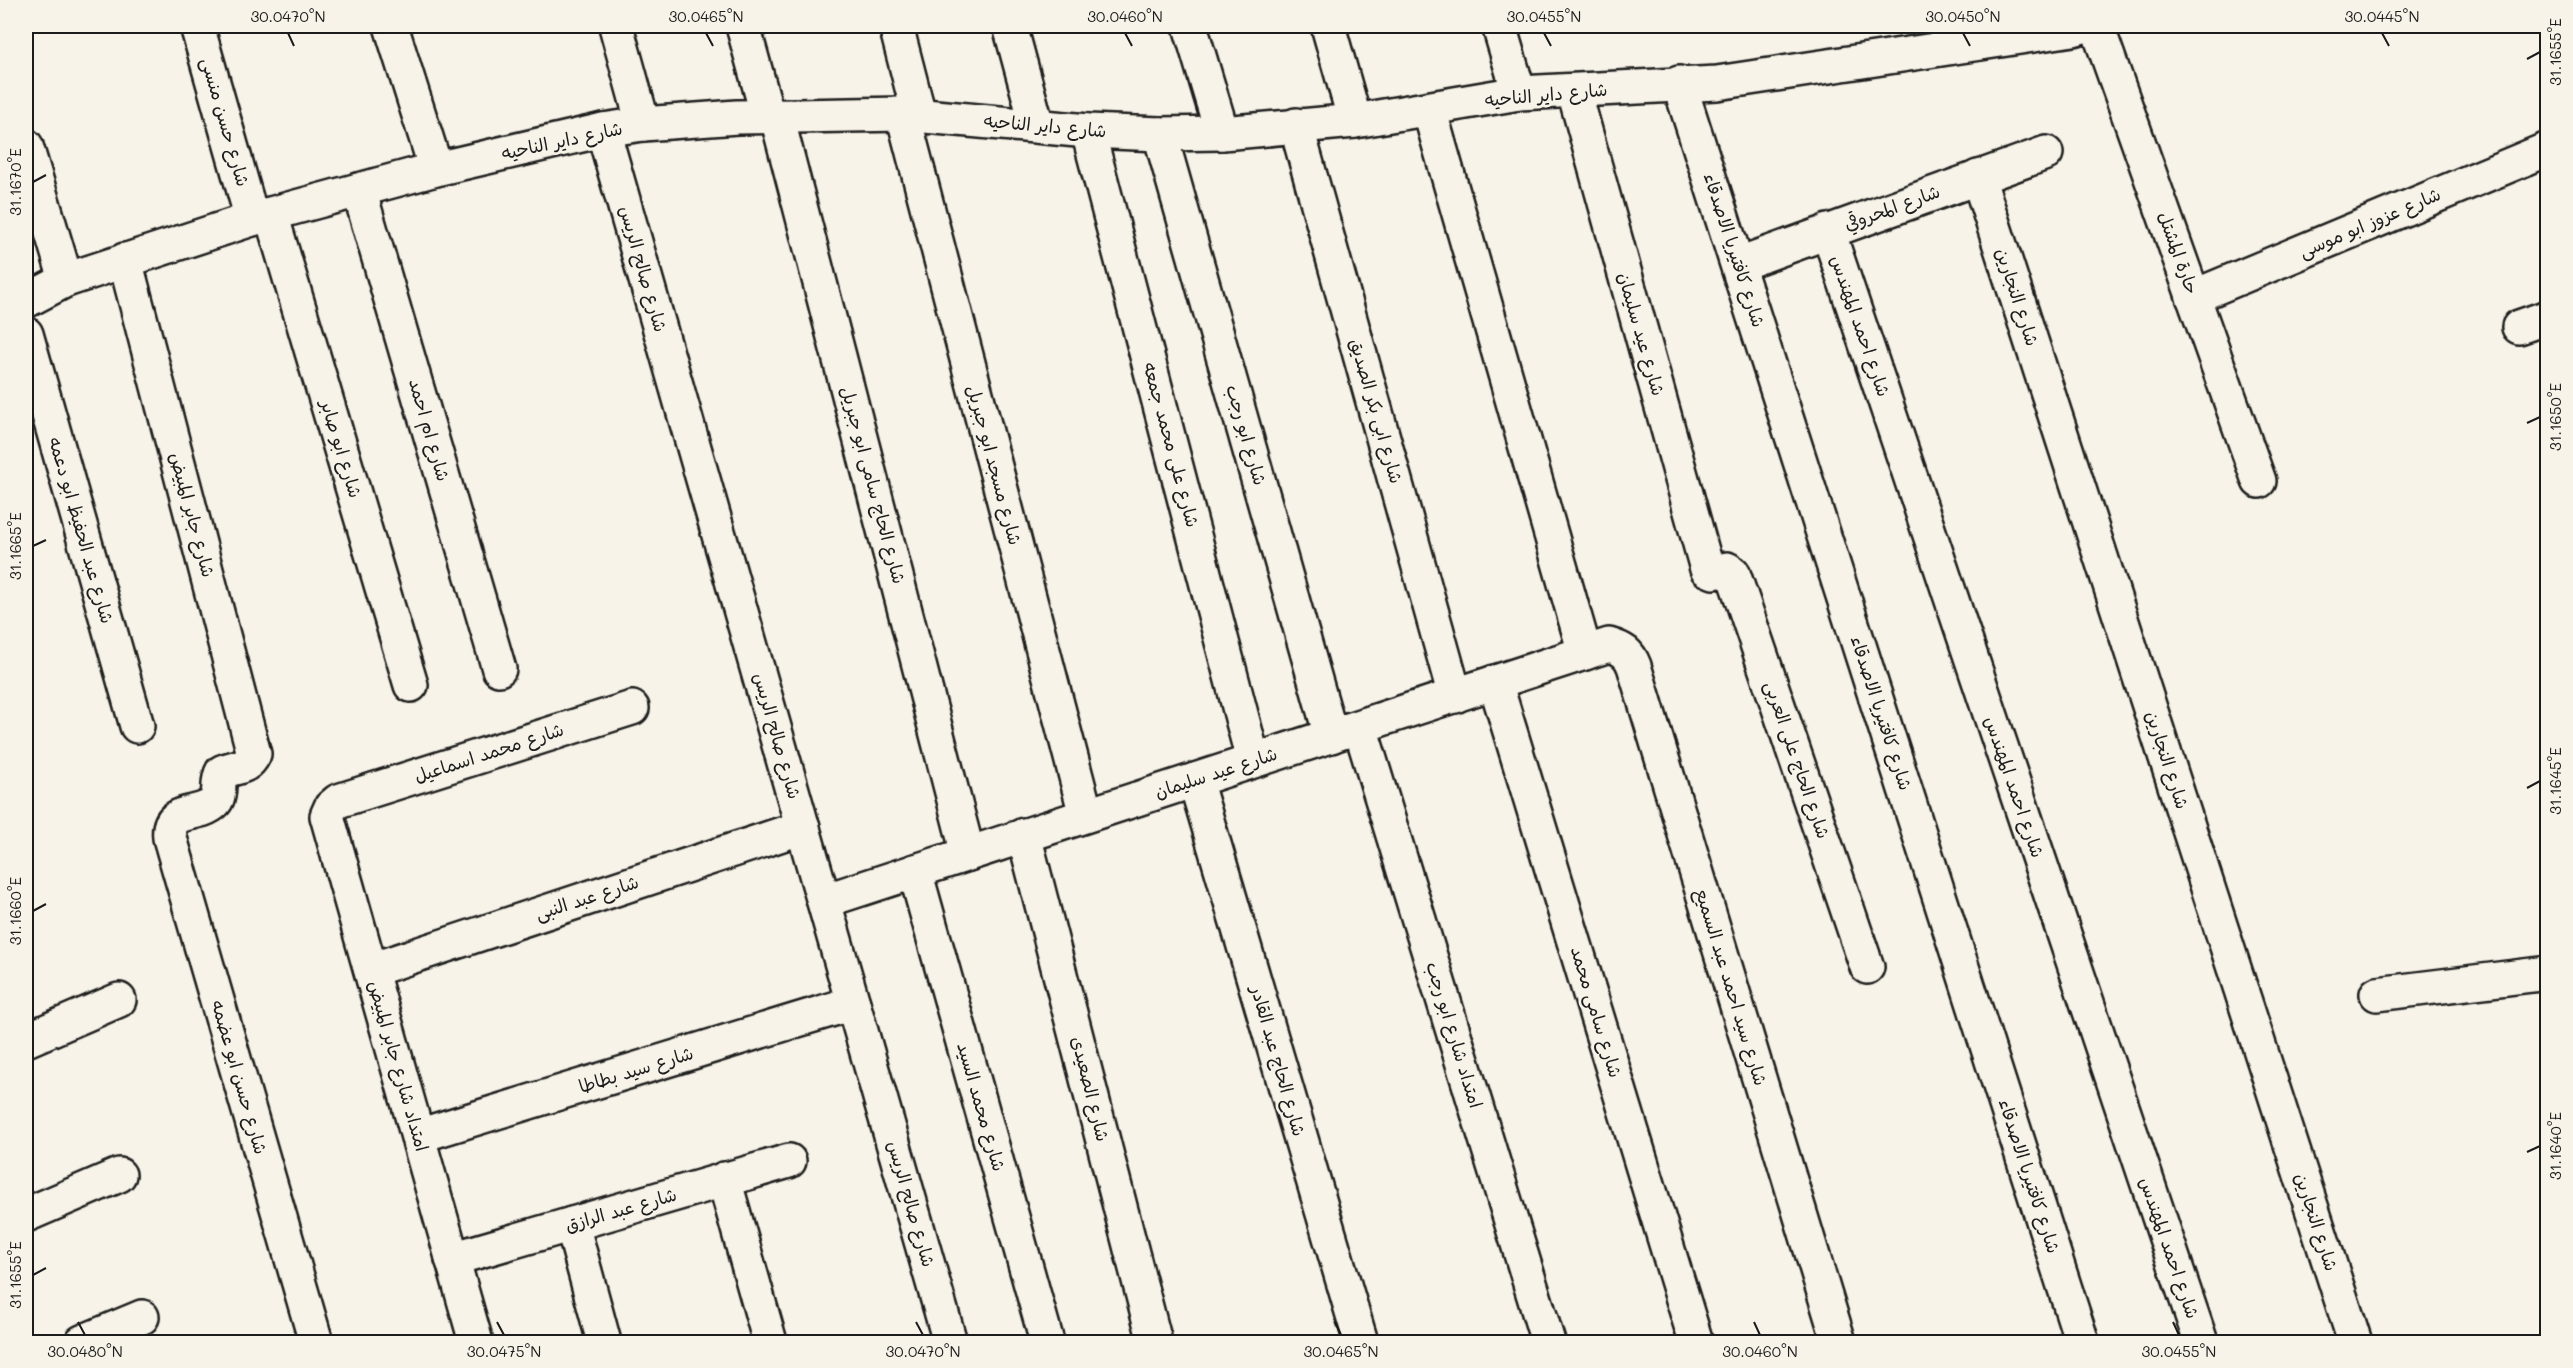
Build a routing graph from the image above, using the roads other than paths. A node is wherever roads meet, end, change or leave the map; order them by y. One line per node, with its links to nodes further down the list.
1 (197, 26): 32 (street, شارع حسن منسى)
2 (391, 26): 29 (street)
3 (616, 26): 19 (street)
4 (743, 26): 17 (street, شارع الحاج سامى ابو جبريل)
5 (896, 26): 16 (street, شارع مسجد ابو جبريل)
6 (1010, 26): 21 (street)
7 (1190, 26): 24 (street)
8 (1328, 26): 18 (street)
9 (1498, 26): 14 (street)
10 (2083, 26): 12 (street, شارع داير الناحيه)
11 (2097, 26): 37 (street, حارة المشتل)
12 (1679, 83): 13 (street, شارع داير الناحيه); 35 (street, شارع كافتيريا الاصدقاء)
13 (1574, 91): 14 (street, شارع داير الناحيه); 41 (street, شارع عيد سليمان)
14 (1519, 93): 15 (street, شارع داير الناحيه)
15 (1429, 109): 18 (street, شارع داير الناحيه); 42 (street)
16 (911, 115): 17 (street, شارع داير الناحيه); 21 (street, شارع داير الناحيه); 53 (street, شارع مسجد ابو جبريل)
17 (772, 117): 19 (street, شارع داير الناحيه); 57 (street, شارع الحاج سامى ابو جبريل)
18 (1355, 121): 20 (street, شارع داير الناحيه)
19 (644, 124): 22 (street, شارع داير الناحيه)
20 (1296, 125): 24 (street, شارع داير الناحيه); 46 (street, شارع ابى بكر الصديق)
21 (1037, 126): 23 (street, شارع داير الناحيه)
22 (603, 130): 29 (street, شارع داير الناحيه); 55 (street, شارع صالح الريس)
23 (1088, 130): 25 (street, شارع داير الناحيه); 50 (street, شارع على محمد جمعه)
24 (1222, 133): 25 (street, شارع داير الناحيه)
25 (1160, 134): 49 (street, شارع ابو رجب)
26 (26, 146): 36 (street)
27 (2547, 149): 37 (street, شارع عزوز ابو موسى)
28 (2046, 153): 30 (street, شارع المحروقي)
29 (436, 169): 31 (street, شارع داير الناحيه)
30 (1978, 177): 33 (street, شارع المحروقي); 89 (street, شارع النجارين)
31 (359, 190): 32 (street, شارع داير الناحيه); 43 (street, شارع ام احمد)
32 (262, 217): 34 (street, شارع داير الناحيه); 45 (street, شارع ابو صابر)
33 (1828, 231): 35 (street, شارع المحروقي); 88 (street, شارع احمد المهندس)
34 (125, 260): 36 (street, شارع داير الناحيه); 54 (street, شارع جابر المبيض)
35 (1739, 264): 87 (street, شارع كافتيريا الاصدقاء)
36 (66, 280): 38 (street, شارع داير الناحيه)
37 (2193, 297): 40 (street, حارة المشتل)
38 (26, 301)
39 (26, 334): 48 (street, شارع عبد الحفيظ ابو دعمه)
40 (2259, 481)
41 (1714, 572): 60 (street, شارع الحاج على العربى)
42 (1597, 649): 44 (street, شارع عيد سليمان); 86 (street, شارع سيد احمد عبد السميع)
43 (499, 669)
44 (1496, 682): 46 (street, شارع عيد سليمان); 85 (street, شارع سامى محمد)
45 (411, 685)
46 (1455, 696): 49 (street, شارع عيد سليمان)
47 (632, 708): 52 (street, شارع محمد اسماعيل)
48 (137, 726)
49 (1345, 731): 50 (street, شارع عيد سليمان); 84 (street, امتداد شارع ابو رجب)
50 (1253, 760): 51 (street, شارع عيد سليمان)
51 (1195, 780): 53 (street, شارع عيد سليمان); 83 (street, شارع الحاج عبد القادر)
52 (347, 798): 61 (street, امتداد شارع جابر المبيض)
53 (1086, 815): 56 (street, شارع عيد سليمان)
54 (180, 816): 76 (street, شارع حسن ابو عضمه)
55 (803, 827): 59 (street, شارع صالح الريس); 61 (street, شارع عبد النبى)
56 (1024, 835): 57 (street, شارع عيد سليمان); 82 (street, شارع الصعيدى)
57 (969, 854): 58 (street, شارع عيد سليمان)
58 (915, 871): 59 (street, شارع عيد سليمان); 81 (street, شارع محمد السيد)
59 (824, 901): 65 (street, شارع صالح الريس)
60 (1867, 967)
61 (371, 970): 67 (street, امتداد شارع جابر المبيض)
62 (2547, 974): 63 (street)
63 (2377, 994)
64 (119, 1000): 66 (street)
65 (853, 1003): 67 (street, شارع سيد بطاطا); 80 (street, شارع صالح الريس)
66 (26, 1040)
67 (418, 1136): 73 (street, امتداد شارع جابر المبيض)
68 (789, 1161): 70 (street, شارع عبد الرازق)
69 (119, 1175): 71 (street)
70 (724, 1179): 72 (street, شارع عبد الرازق); 79 (street)
71 (26, 1215)
72 (572, 1224): 73 (street, شارع عبد الرازق); 78 (street)
73 (452, 1259): 77 (street, امتداد شارع جابر المبيض)
74 (142, 1317): 75 (street)
75 (82, 1342)
76 (316, 1342)
77 (476, 1342)
78 (604, 1342)
79 (770, 1342)
80 (950, 1342)
81 (1047, 1342)
82 (1155, 1342)
83 (1361, 1342)
84 (1548, 1342)
85 (1696, 1342)
86 (1839, 1342)
87 (2082, 1342)
88 (2201, 1342)
89 (2355, 1342)

